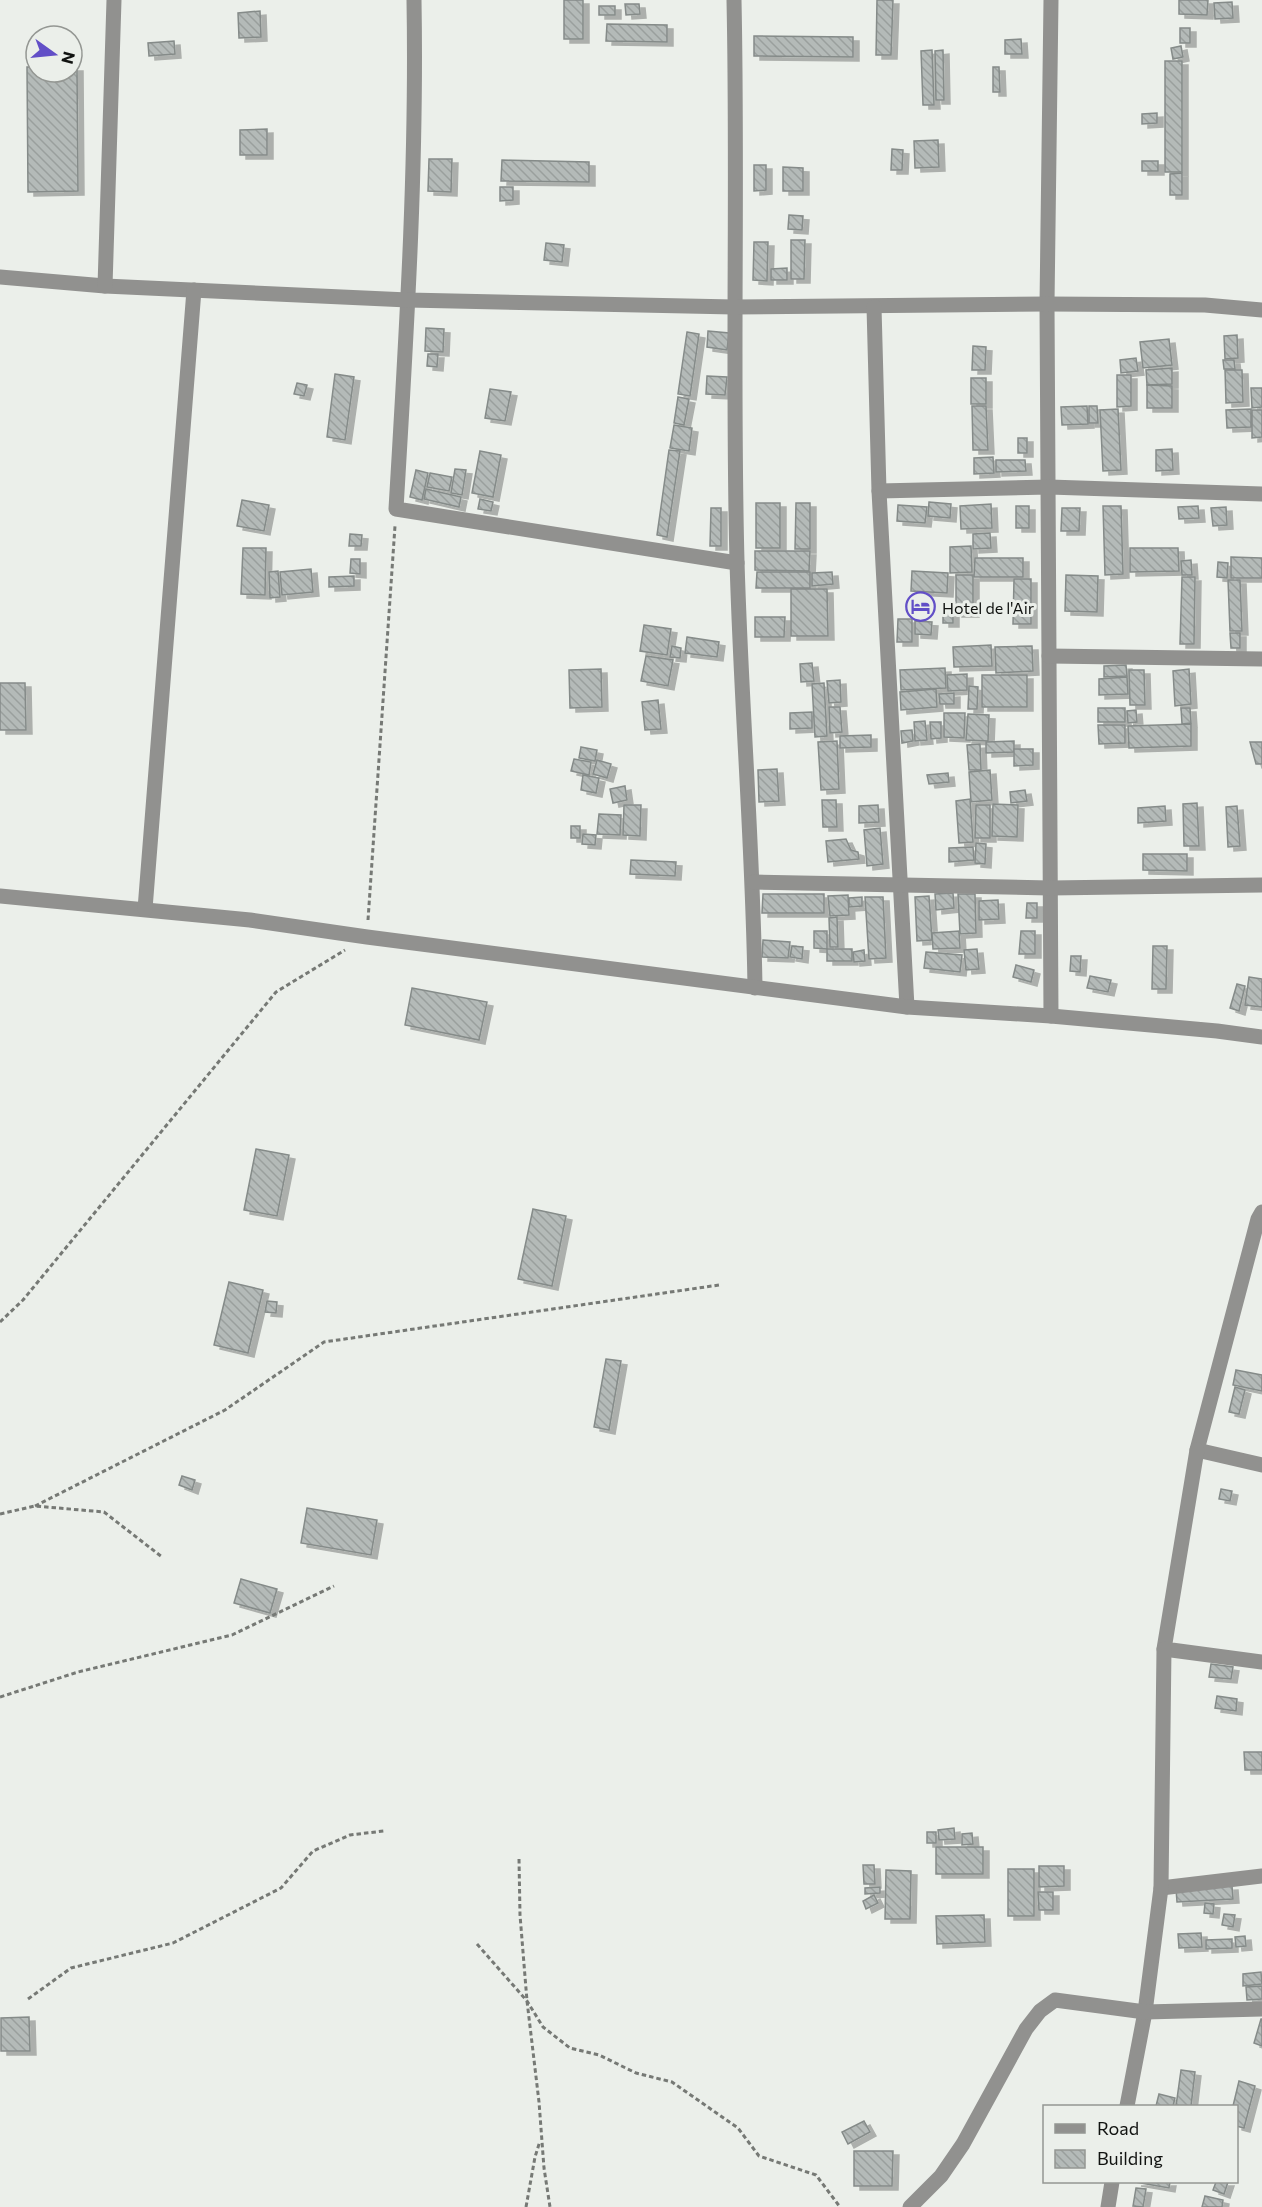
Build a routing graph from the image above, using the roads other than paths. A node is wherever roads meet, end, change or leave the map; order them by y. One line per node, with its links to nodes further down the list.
1 (114, 0): 6 (street)
2 (414, 0): 8 (street)
3 (734, 0): 10 (street)
4 (1051, 0): 9 (street)
5 (0, 277): 6 (street)
6 (105, 286): 7 (street)
7 (194, 290): 8 (street); 24 (street)
8 (408, 300): 10 (street); 16 (street)
9 (1047, 304): 11 (street); 12 (street); 13 (street)
10 (734, 307): 11 (street); 16 (street)
11 (874, 307): 14 (street)
12 (1262, 310)
13 (1049, 487): 14 (street); 15 (street); 17 (street)
14 (879, 491): 20 (street)
15 (1262, 494)
16 (737, 563): 19 (street)
17 (1049, 657): 18 (street); 22 (street)
18 (1262, 660)
19 (754, 882): 20 (street); 25 (street)
20 (899, 885): 22 (street); 26 (street)
21 (1262, 885): 22 (street)
22 (1050, 888): 27 (street)
23 (0, 896): 24 (street)
24 (145, 909): 25 (street)
25 (755, 988): 26 (street)
26 (907, 1007): 27 (street)
27 (1051, 1016): 28 (street)
28 (1262, 1037)
29 (1261, 1217): 30 (street)
30 (1197, 1450): 31 (street); 32 (street)
31 (1262, 1465)
32 (1164, 1649): 33 (street); 35 (street)
33 (1262, 1662)
34 (1262, 1876): 35 (street)
35 (1161, 1888): 37 (street)
36 (1262, 2008): 37 (street)
37 (1145, 2012): 38 (street); 40 (street)
38 (1127, 2105)
39 (1112, 2183): 41 (street)
40 (910, 2207)
41 (1107, 2207)

